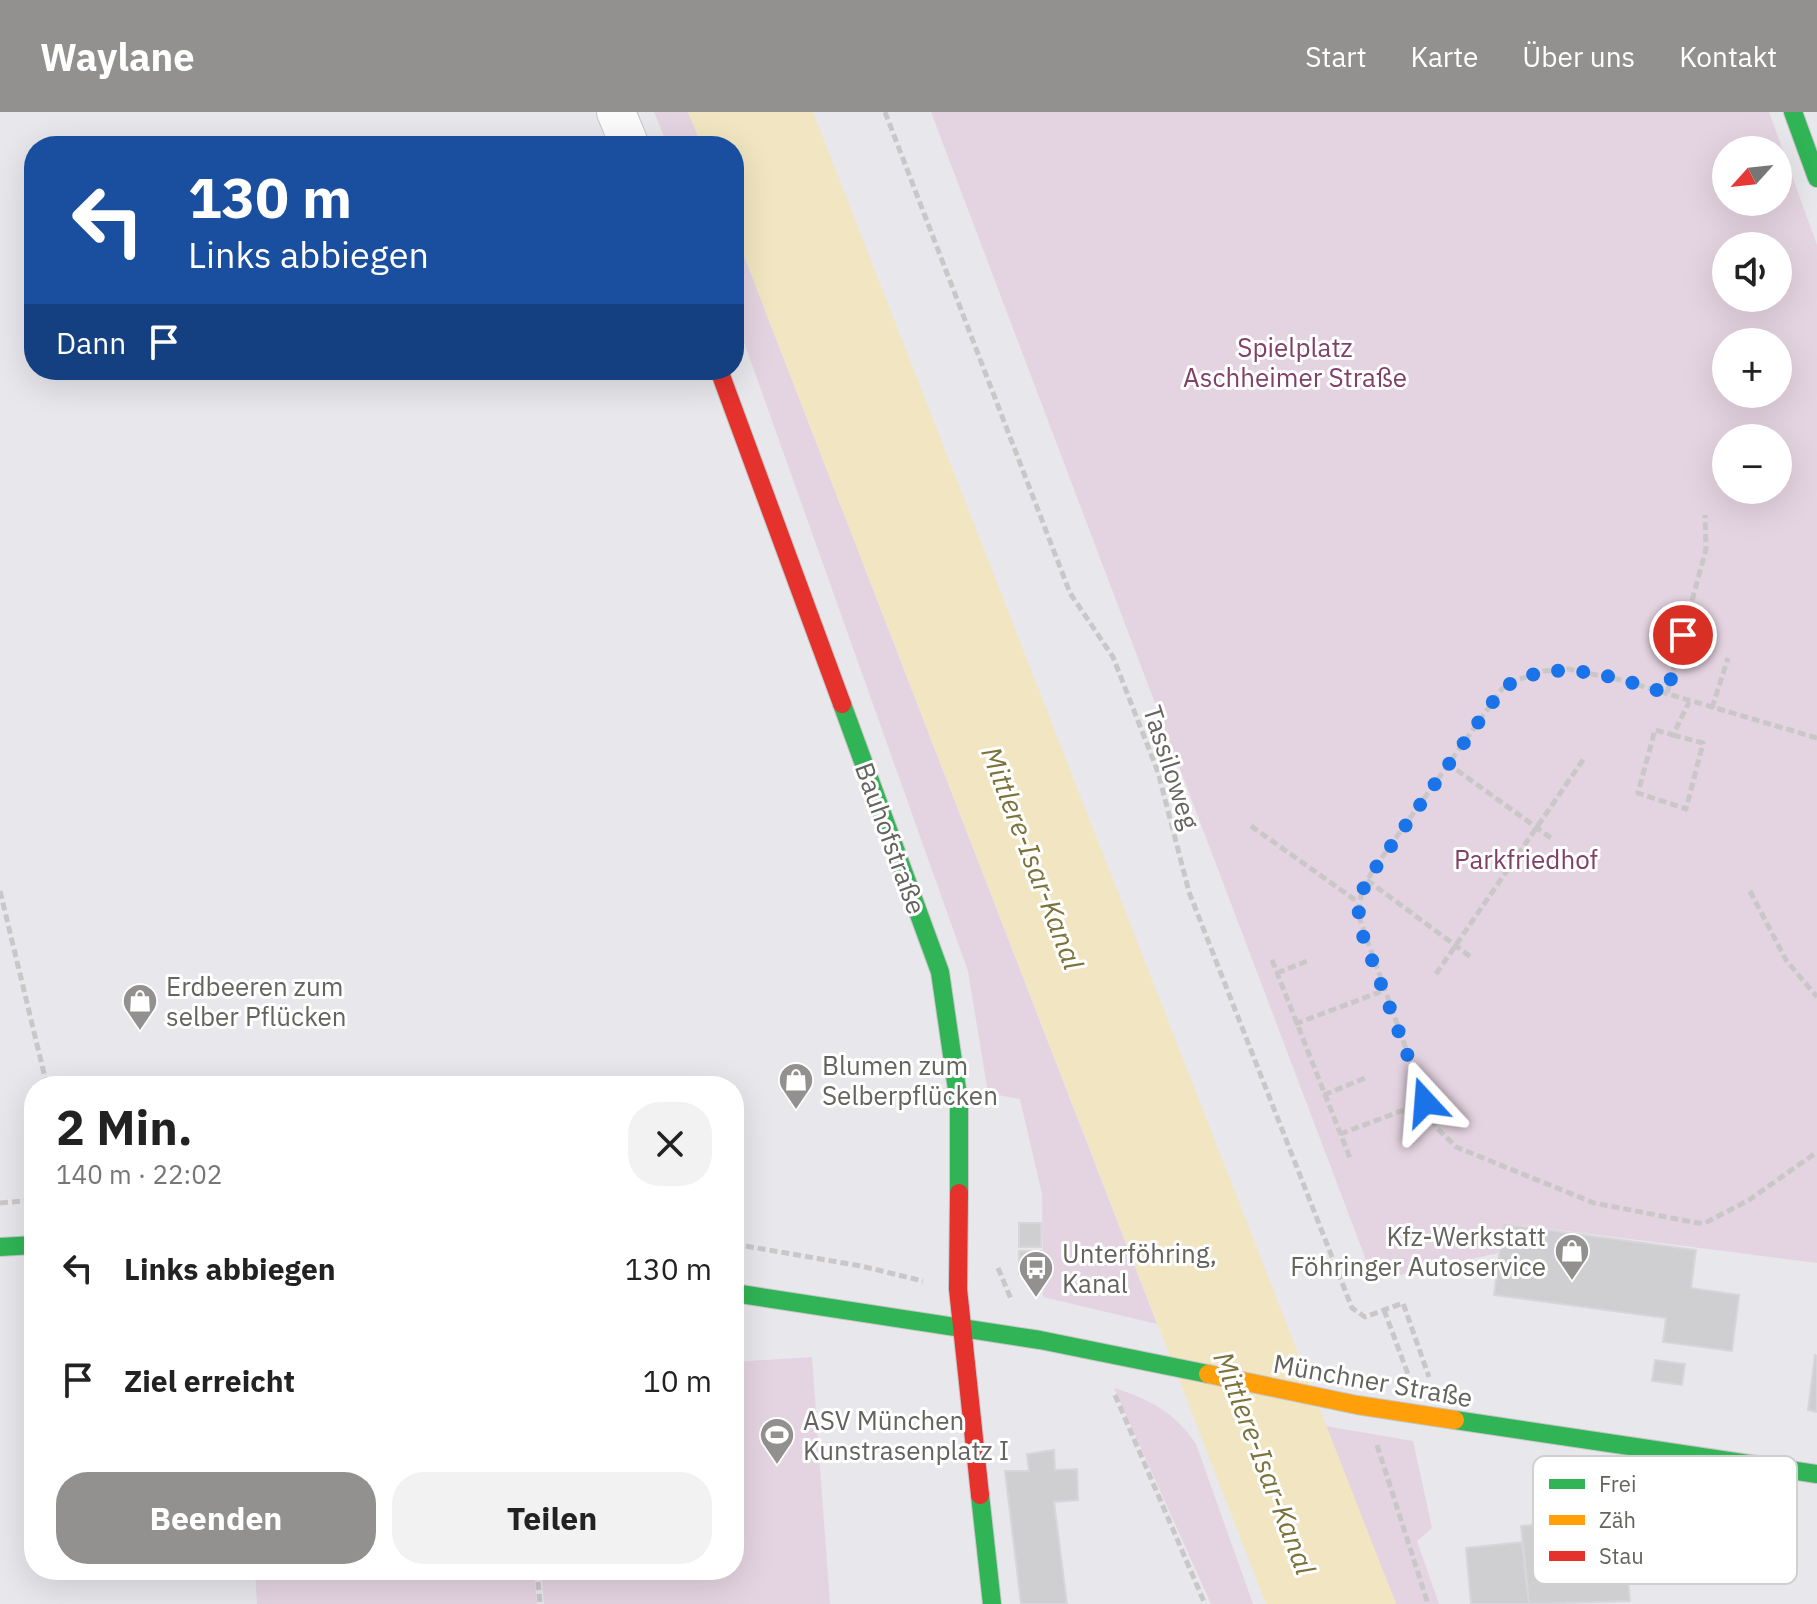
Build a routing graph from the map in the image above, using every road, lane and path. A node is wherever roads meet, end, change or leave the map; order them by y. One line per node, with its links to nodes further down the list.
1 (616, 112): 4 (street)
2 (885, 112): 46 (path, Tassiloweg)
3 (1793, 112): 5 (street)
4 (626, 136)
5 (1817, 178)
6 (723, 380): 44 (street, Bauhofstraße)
7 (1705, 515): 9 (path)
8 (1728, 658): 11 (path)
9 (1667, 693): 10 (path); 15 (path)
10 (1689, 702): 11 (path); 12 (path)
11 (1712, 708): 13 (path)
12 (1673, 735): 12 (path)
13 (1817, 738)
14 (1585, 757): 17 (path)
15 (1447, 763): 17 (path); 19 (path)
16 (1251, 826): 22 (path)
17 (1537, 828): 18 (path); 23 (path)
18 (1551, 838)
19 (1367, 880): 22 (path); 23 (path)
20 (0, 891): 32 (path)
21 (1750, 891): 30 (path)
22 (1358, 902): 29 (path)
23 (1455, 946): 24 (path); 28 (path)
24 (1471, 957)
25 (1272, 960): 27 (path)
26 (1310, 960): 27 (path)
27 (1277, 973): 31 (path)
28 (1436, 974)
29 (1385, 990): 31 (path); 35 (path)
30 (1817, 997)
31 (1295, 1024): 34 (path)
32 (45, 1076)
33 (1365, 1078): 34 (path)
34 (1324, 1095): 36 (path)
35 (1425, 1102): 36 (path); 37 (path)
36 (1340, 1134): 38 (path)
37 (1817, 1152)
38 (1350, 1158)
39 (24, 1201): 40 (path)
40 (0, 1203)
41 (24, 1246): 43 (street)
42 (744, 1246): 44 (path)
43 (0, 1247)
44 (958, 1289): 47 (street, Bauhofstraße)
45 (744, 1294): 47 (street, Münchner Straße)
46 (1384, 1310): 49 (path); 50 (path, Tassiloweg)
47 (962, 1326): 48 (street, Münchner Straße); 57 (street, Bauhofstraße)
48 (1104, 1355): 52 (street, Münchner Straße); 58 (path)
49 (1410, 1381)
50 (1432, 1385)
51 (1377, 1444): 59 (path)
52 (1697, 1456)
53 (1797, 1471): 54 (street, Münchner Straße)
54 (1817, 1474)
55 (538, 1580): 56 (path)
56 (540, 1604)
57 (992, 1604)
58 (1205, 1604)
59 (1428, 1604)

